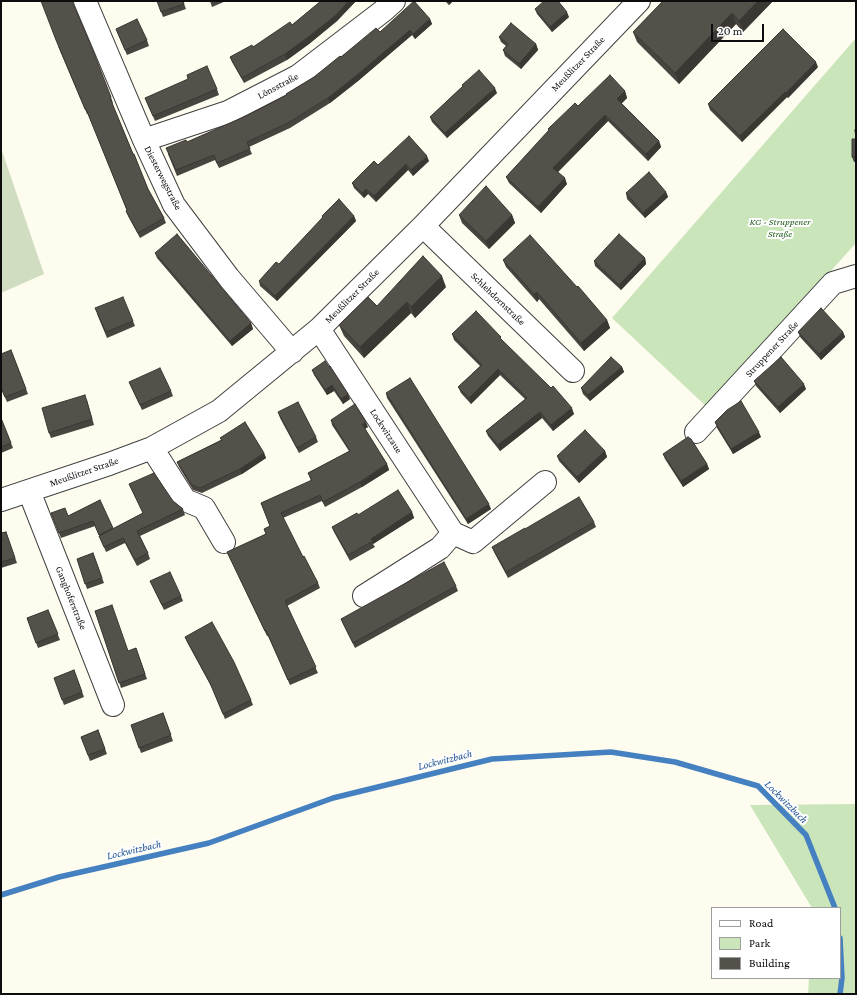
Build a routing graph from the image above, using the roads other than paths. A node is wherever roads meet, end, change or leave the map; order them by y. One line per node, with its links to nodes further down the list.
1 (85, 1): 4 (street, Diesterwegstraße)
2 (394, 1): 4 (street, Lönsstraße)
3 (639, 1): 5 (street, Meußlitzer Straße)
4 (144, 140): 8 (street, Diesterwegstraße)
5 (423, 226): 7 (street, Meußlitzer Straße); 9 (street, Schlehdornstraße)
6 (856, 276): 10 (street, Struppener Straße)
7 (319, 329): 8 (street, Meußlitzer Straße); 15 (street, Lockwitzaue)
8 (292, 352): 11 (street, Meußlitzer Straße)
9 (573, 371)
10 (696, 432)
11 (152, 448): 13 (street, Meußlitzer Straße); 16 (street)
12 (545, 482): 15 (street)
13 (28, 491): 14 (street, Meußlitzer Straße); 18 (street, Ganghoferstraße)
14 (1, 500)
15 (453, 533): 17 (street)
16 (224, 542)
17 (364, 596)
18 (113, 705)

